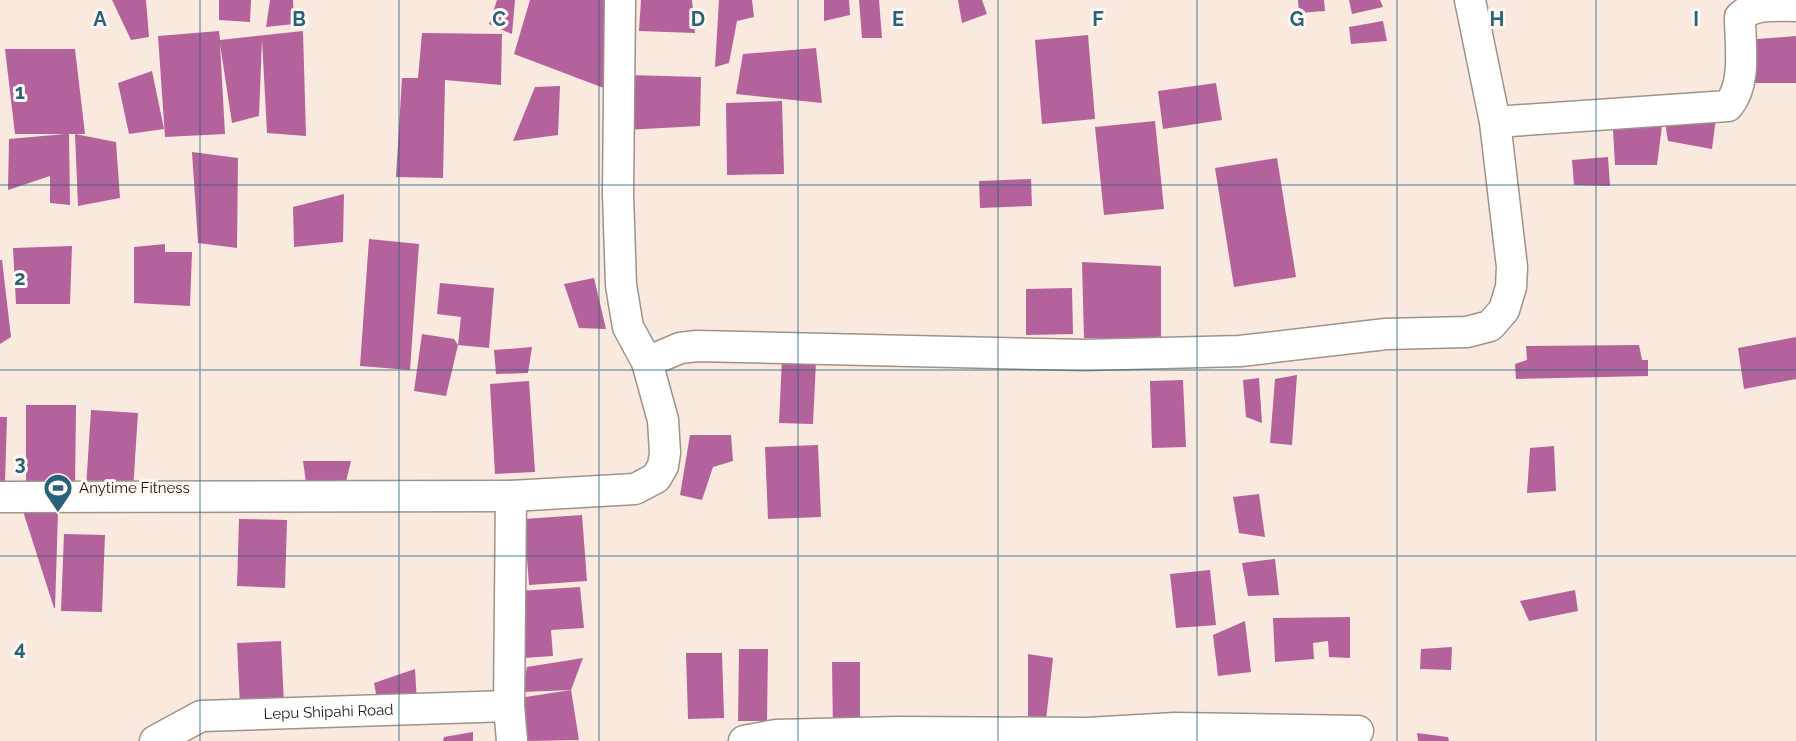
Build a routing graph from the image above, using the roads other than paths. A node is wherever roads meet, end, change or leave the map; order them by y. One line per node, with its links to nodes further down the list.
1 (620, 0): 5 (street)
2 (1470, 0): 4 (street)
3 (1796, 6): 4 (street)
4 (1495, 122): 5 (street)
5 (648, 362): 6 (street)
6 (511, 496): 7 (street); 8 (street)
7 (0, 497)
8 (509, 706): 10 (street, Lepu Shipahi Road); 11 (street)
9 (1358, 731): 12 (street)
10 (155, 741)
11 (512, 741)
12 (744, 741)

